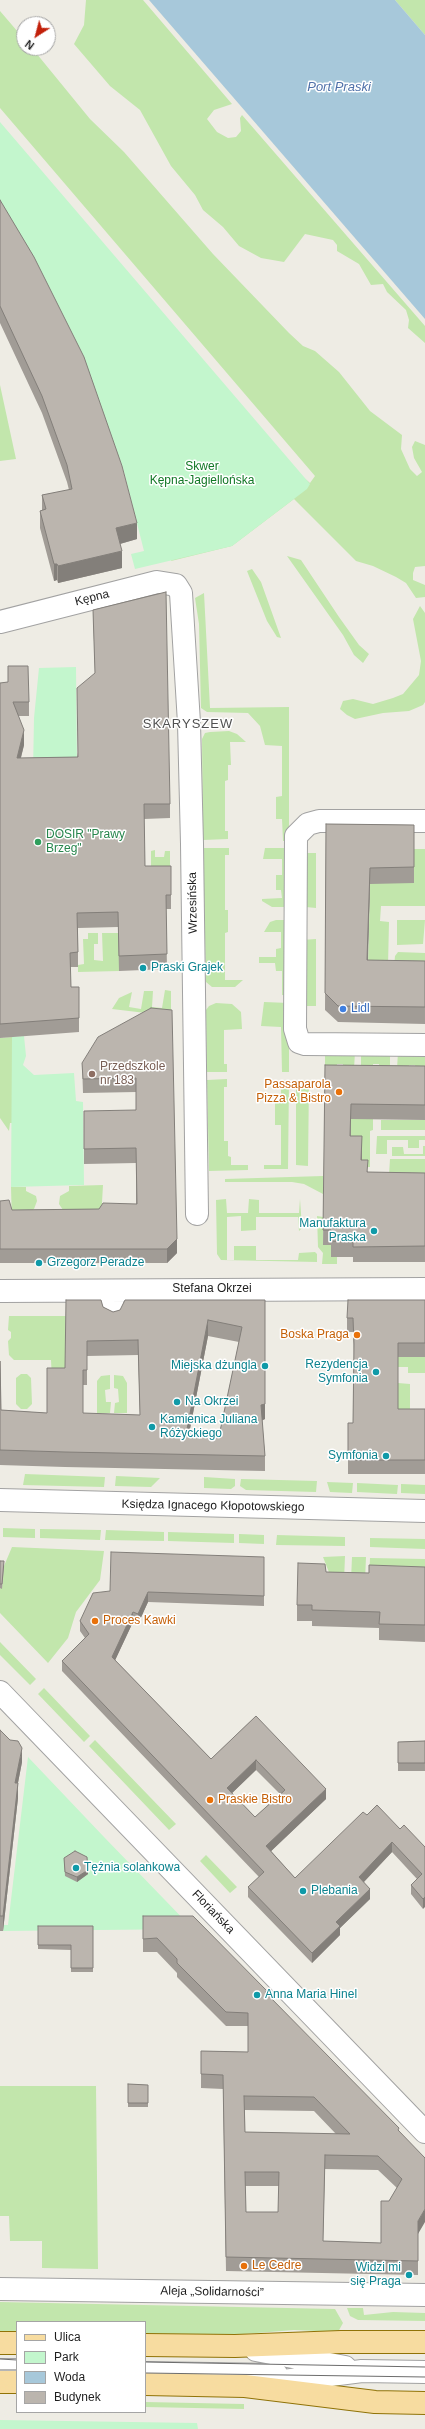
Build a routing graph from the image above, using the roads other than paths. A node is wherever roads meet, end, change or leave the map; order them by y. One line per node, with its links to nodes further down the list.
1 (181, 593): 2 (street, Kępna); 5 (street, Wrzesińska)
2 (0, 622)
3 (425, 821): 4 (street)
4 (425, 1045)
5 (197, 1214)
6 (425, 1289): 7 (street, Stefana Okrzei)
7 (112, 1290): 8 (street, Stefana Okrzei); 9 (street)
8 (0, 1291)
9 (113, 1315)
10 (0, 1500): 11 (street, Księdza Ignacego Kłopotowskiego)
11 (425, 1511)
12 (0, 1692): 13 (street, Floriańska)
13 (425, 2132)
14 (0, 2288): 15 (street, Aleja „Solidarności”)
15 (425, 2295)
16 (425, 2342): 20 (main road)
17 (0, 2343): 18 (main road)
18 (16, 2343)
19 (146, 2345): 20 (main road)
20 (235, 2346): 23 (street)
21 (0, 2370): 22 (street)
22 (16, 2370)
23 (362, 2371): 24 (street); 26 (street)
24 (425, 2372)
25 (146, 2373): 26 (street)
26 (324, 2376): 30 (street)
27 (0, 2382): 28 (main road)
28 (16, 2382)
29 (146, 2384): 30 (main road)
30 (245, 2386): 31 (main road)
31 (425, 2403)

